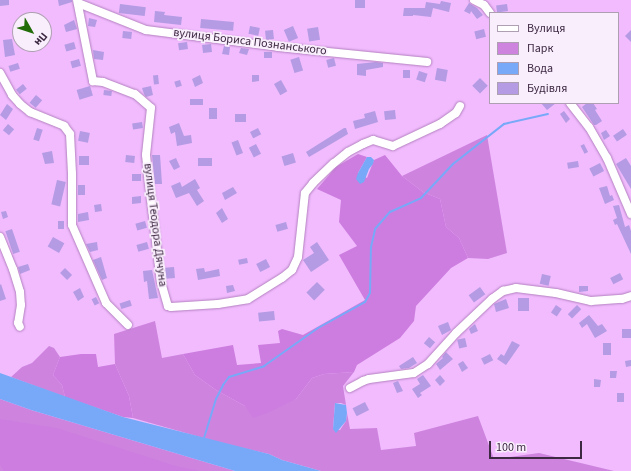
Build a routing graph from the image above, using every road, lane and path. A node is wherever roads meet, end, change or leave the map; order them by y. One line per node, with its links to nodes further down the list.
1 (474, 0): 3 (street)
2 (78, 2): 4 (street, вулиця Бориса Познанського); 7 (street, вулиця Теодора Дячуна)
3 (489, 12)
4 (427, 62)
5 (0, 73): 11 (street)
6 (571, 104): 8 (street)
7 (460, 106)
8 (631, 214)
9 (0, 237): 12 (street)
10 (631, 296): 13 (street)
11 (128, 325)
12 (20, 327)
13 (350, 388)

